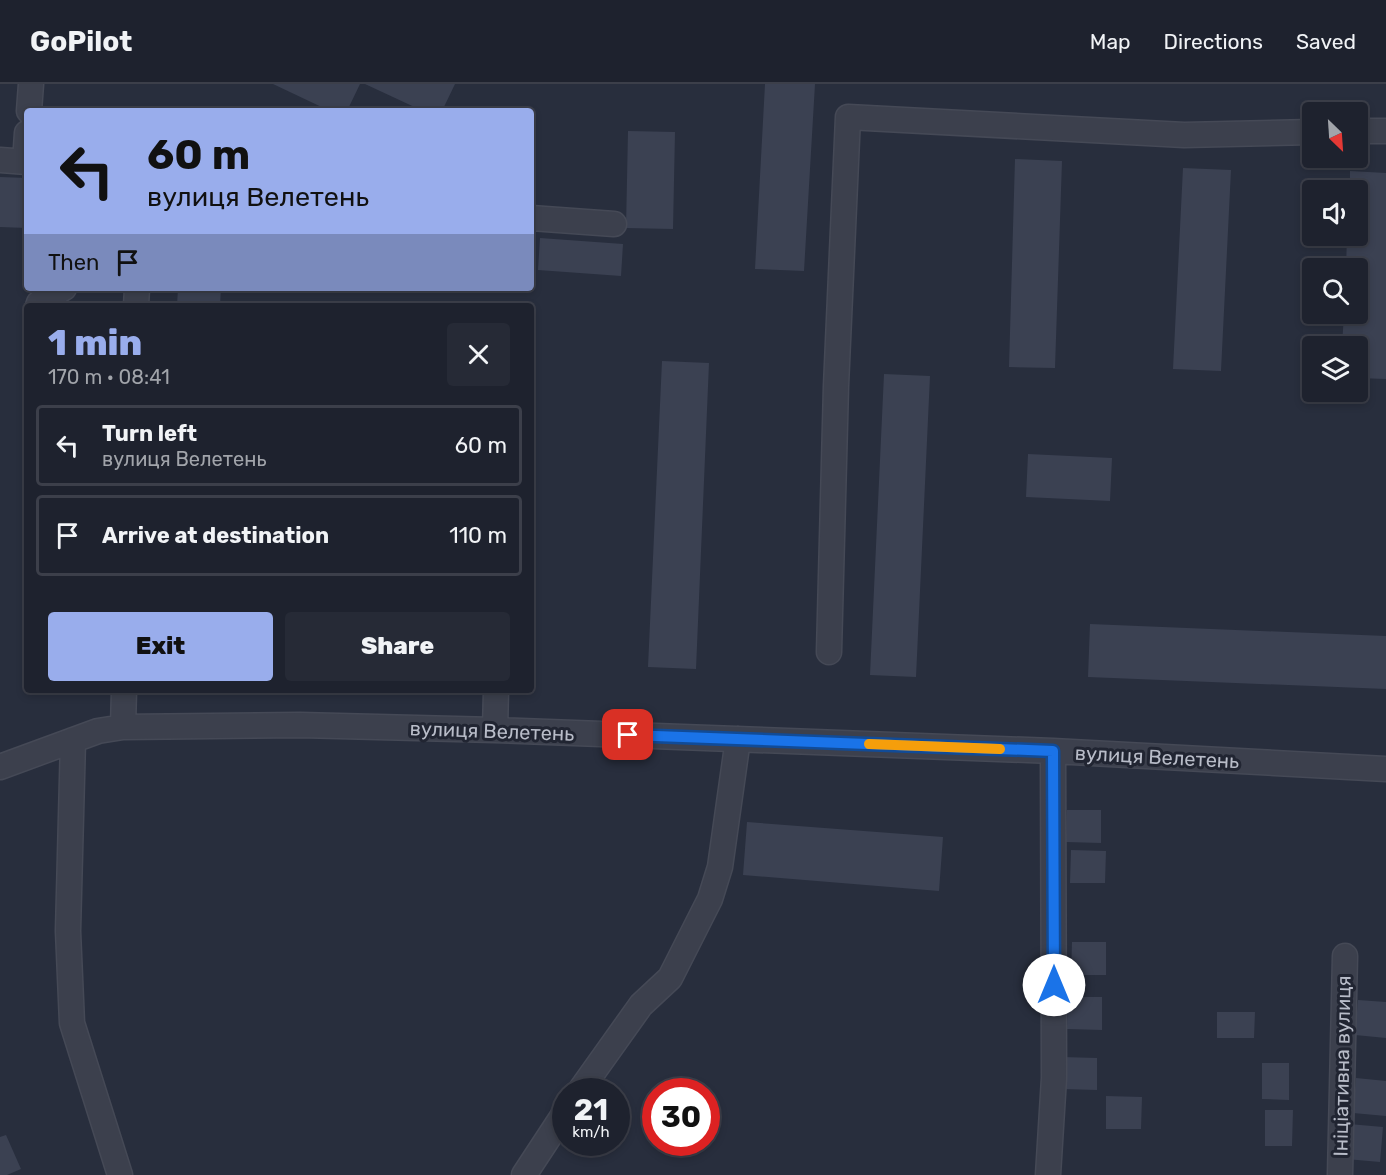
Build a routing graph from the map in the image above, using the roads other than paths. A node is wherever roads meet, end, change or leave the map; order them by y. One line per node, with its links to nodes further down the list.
1 (31, 84): 2 (street)
2 (29, 108)
3 (1368, 131): 4 (street)
4 (1386, 131)
5 (1302, 132): 12 (street)
6 (0, 160): 7 (street)
7 (24, 162)
8 (534, 218): 9 (street)
9 (614, 224)
10 (59, 291): 11 (street)
11 (39, 303)
12 (829, 652)
13 (124, 693): 15 (street)
14 (496, 693): 16 (street)
15 (123, 727): 16 (street, вулиця Велетень); 18 (street, вулиця Велетень)
16 (495, 730): 17 (street, вулиця Велетень)
17 (738, 739): 19 (street, вулиця Велетень); 23 (street)
18 (73, 740): 20 (street, вулиця Велетень); 25 (street)
19 (1053, 751): 21 (street, вулиця Велетень); 27 (street)
20 (0, 767)
21 (1386, 769)
22 (1345, 956): 28 (street, Ініціативна вулиця)
23 (589, 1078)
24 (552, 1132): 26 (street)
25 (120, 1175)
26 (524, 1175)
27 (1048, 1175)
28 (1340, 1175)

